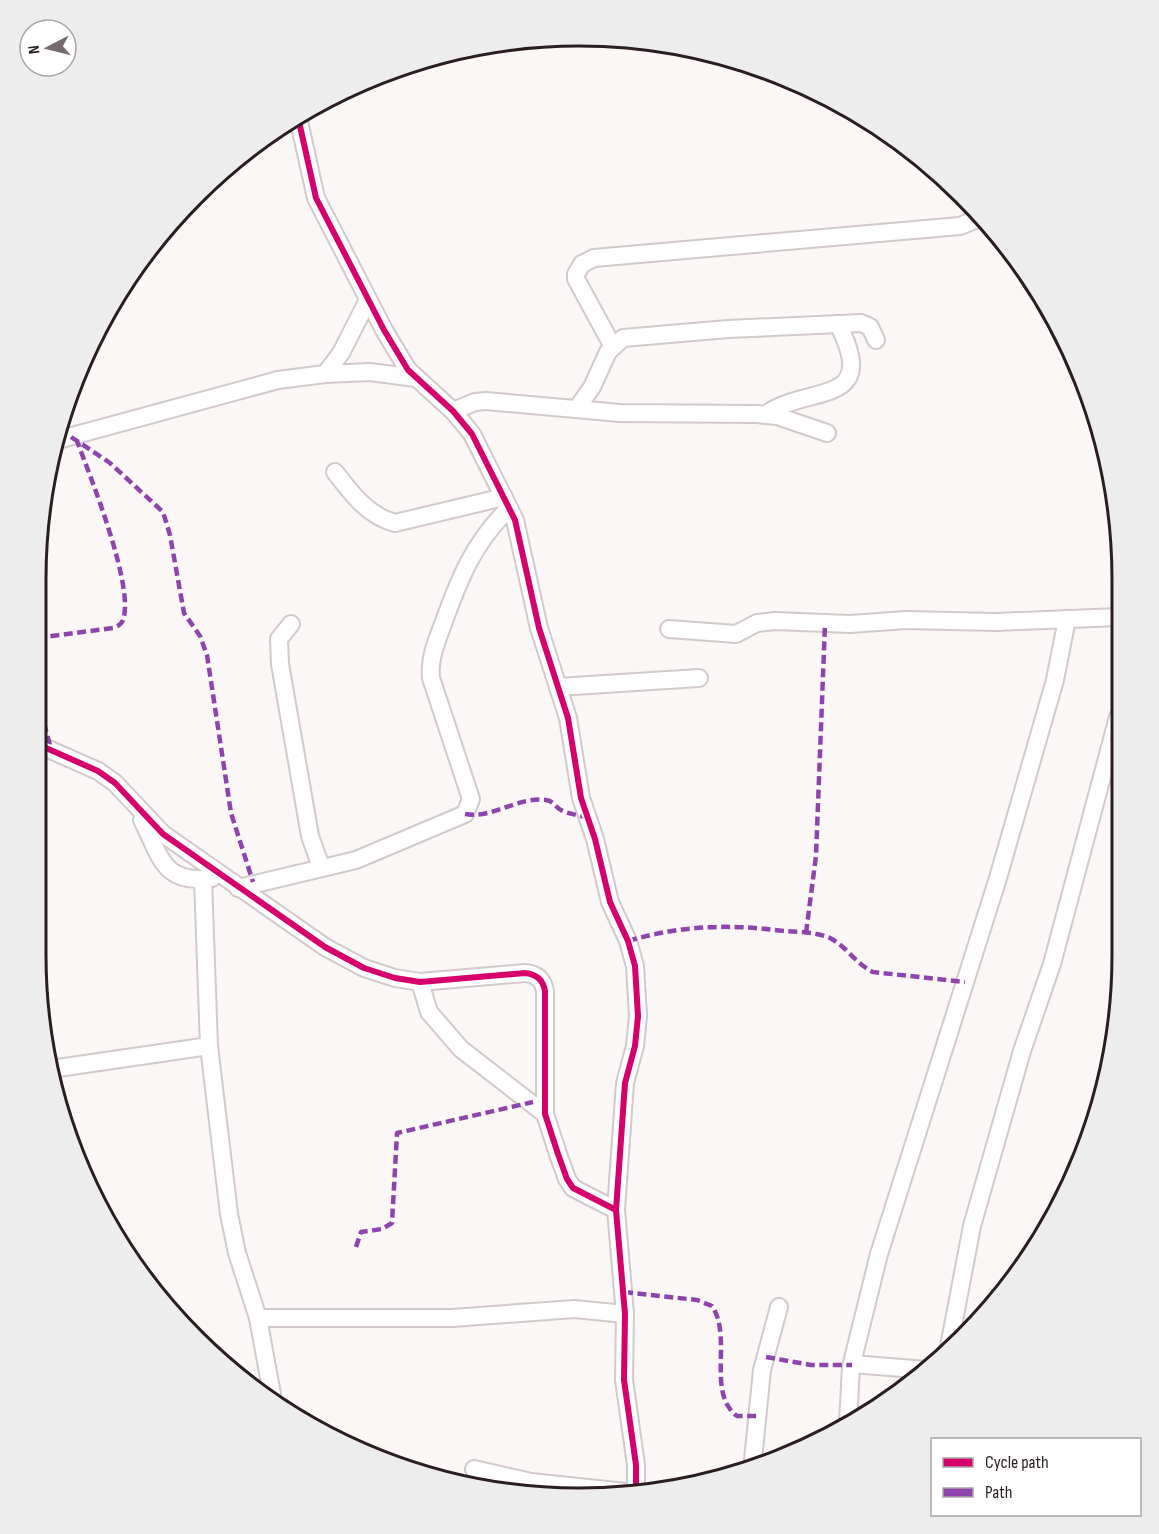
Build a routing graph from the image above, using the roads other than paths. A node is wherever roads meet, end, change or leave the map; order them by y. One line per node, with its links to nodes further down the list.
1 (300, 126): 3 (street)
2 (973, 221): 6 (street)
3 (368, 300): 7 (street); 8 (street)
4 (838, 324): 5 (street); 6 (street); 11 (street)
5 (876, 340)
6 (612, 345): 9 (street)
7 (325, 374): 8 (street); 13 (street)
8 (416, 378): 10 (street)
9 (578, 407): 10 (street); 11 (street)
10 (453, 411): 15 (street)
11 (765, 415): 12 (street)
12 (827, 433)
13 (66, 438)
14 (335, 472): 15 (street)
15 (507, 503): 21 (street); 25 (street)
16 (1112, 617): 17 (street)
17 (1067, 619): 19 (street); 38 (street)
18 (291, 624): 25 (street)
19 (669, 629)
20 (699, 678): 21 (street)
21 (558, 687): 33 (street)
22 (1112, 739): 37 (street)
23 (46, 748): 24 (street)
24 (136, 807): 26 (street); 27 (street)
25 (321, 867): 28 (street)
26 (225, 876): 27 (street); 28 (street)
27 (203, 879): 30 (street)
28 (238, 888): 29 (street)
29 (420, 982): 32 (street); 32 (street)
30 (209, 1046): 31 (street); 36 (street)
31 (59, 1068)
32 (545, 1114): 33 (street)
33 (616, 1210): 35 (street)
34 (779, 1307): 42 (street)
35 (625, 1314): 36 (street); 43 (street)
36 (258, 1318): 40 (street)
37 (951, 1336)
38 (853, 1364): 39 (street); 41 (street)
39 (914, 1369)
40 (271, 1389)
41 (849, 1414)
42 (753, 1458)
43 (636, 1465): 45 (street); 46 (street)
44 (474, 1469): 47 (street)
45 (645, 1483)
46 (635, 1484)
47 (578, 1487)

